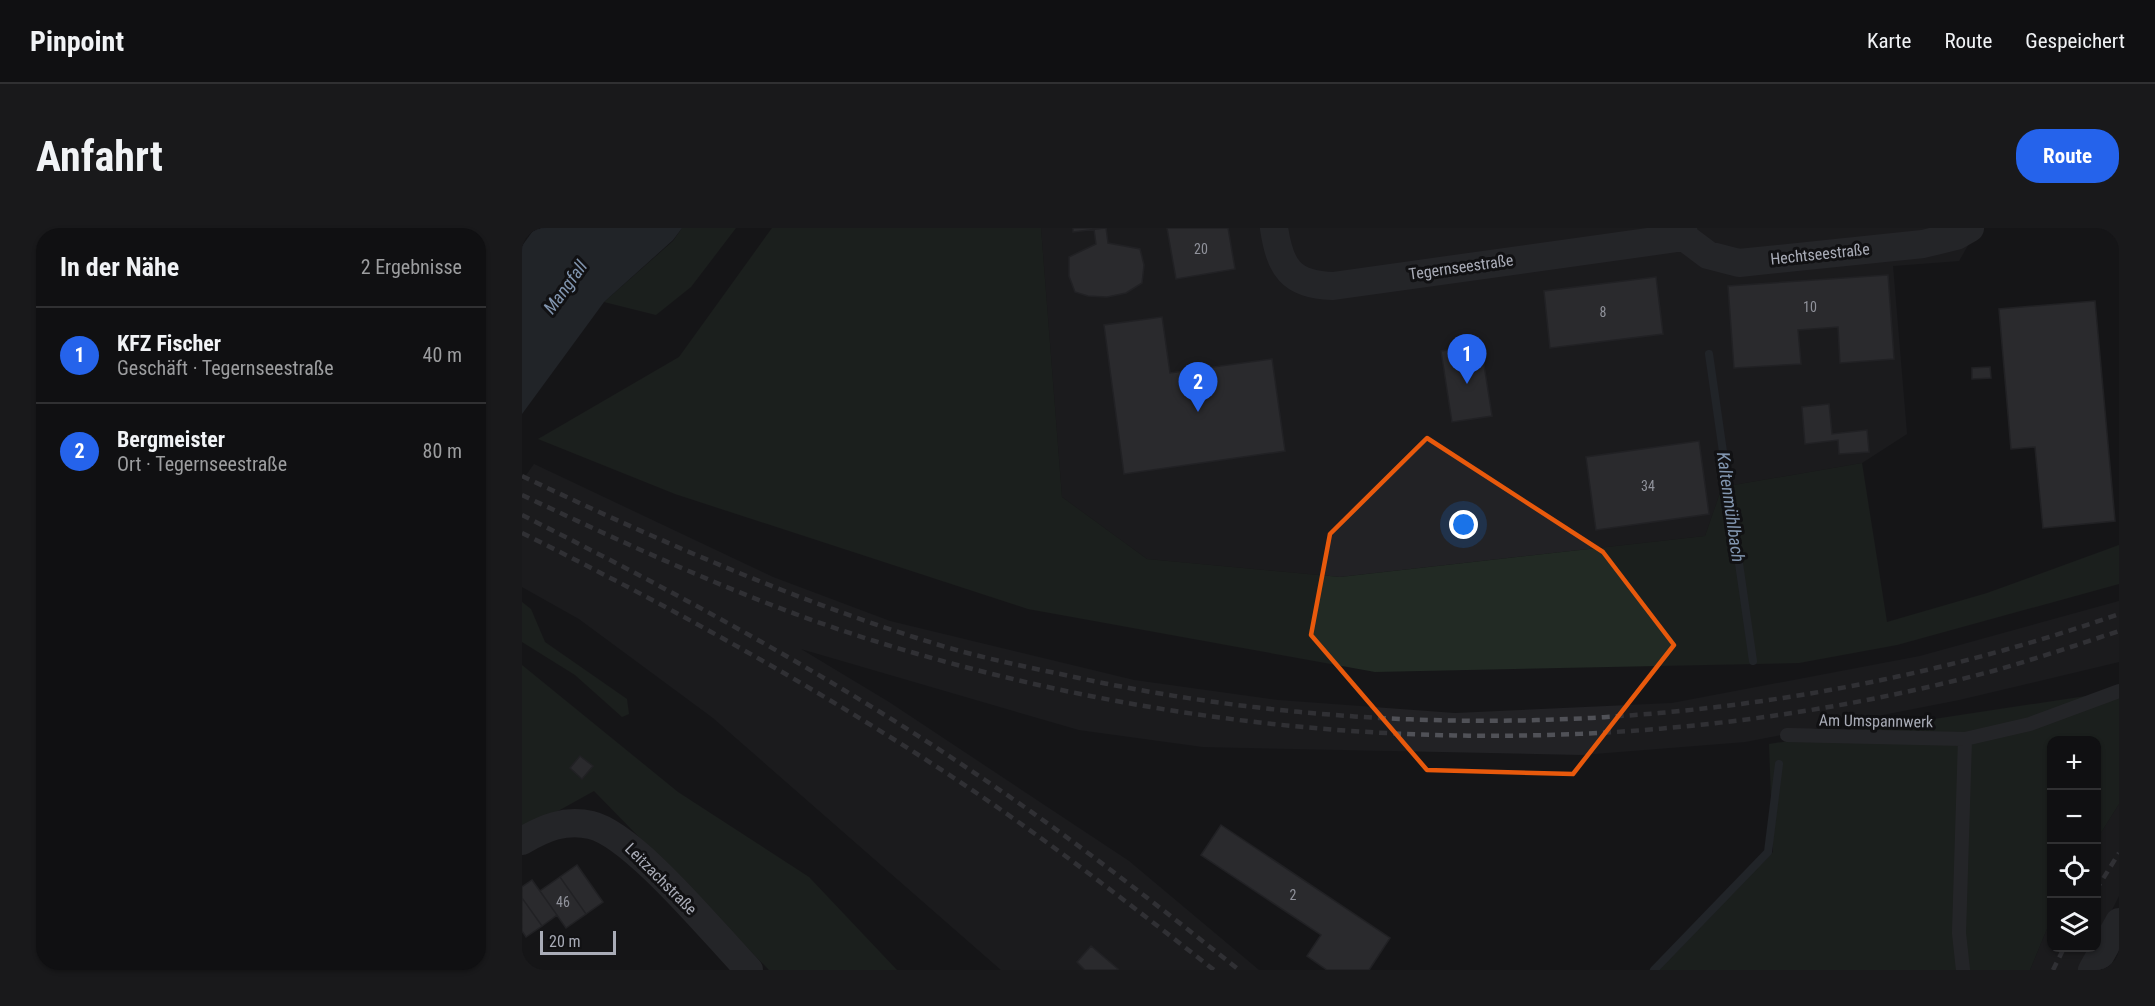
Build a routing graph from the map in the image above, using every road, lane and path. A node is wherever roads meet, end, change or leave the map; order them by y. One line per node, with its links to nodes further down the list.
1 (1274, 228): 3 (street, Tegernseestraße)
2 (1970, 228): 3 (street, Hechtseestraße)
3 (1683, 232)
4 (2119, 691): 6 (lane, Am Umspannwerk)
5 (1787, 735): 6 (lane, Am Umspannwerk)
6 (1965, 739): 10 (lane)
7 (522, 841): 9 (street, Leitzachstraße)
8 (2119, 922): 11 (street)
9 (749, 970)
10 (1963, 970)
11 (2092, 970)

